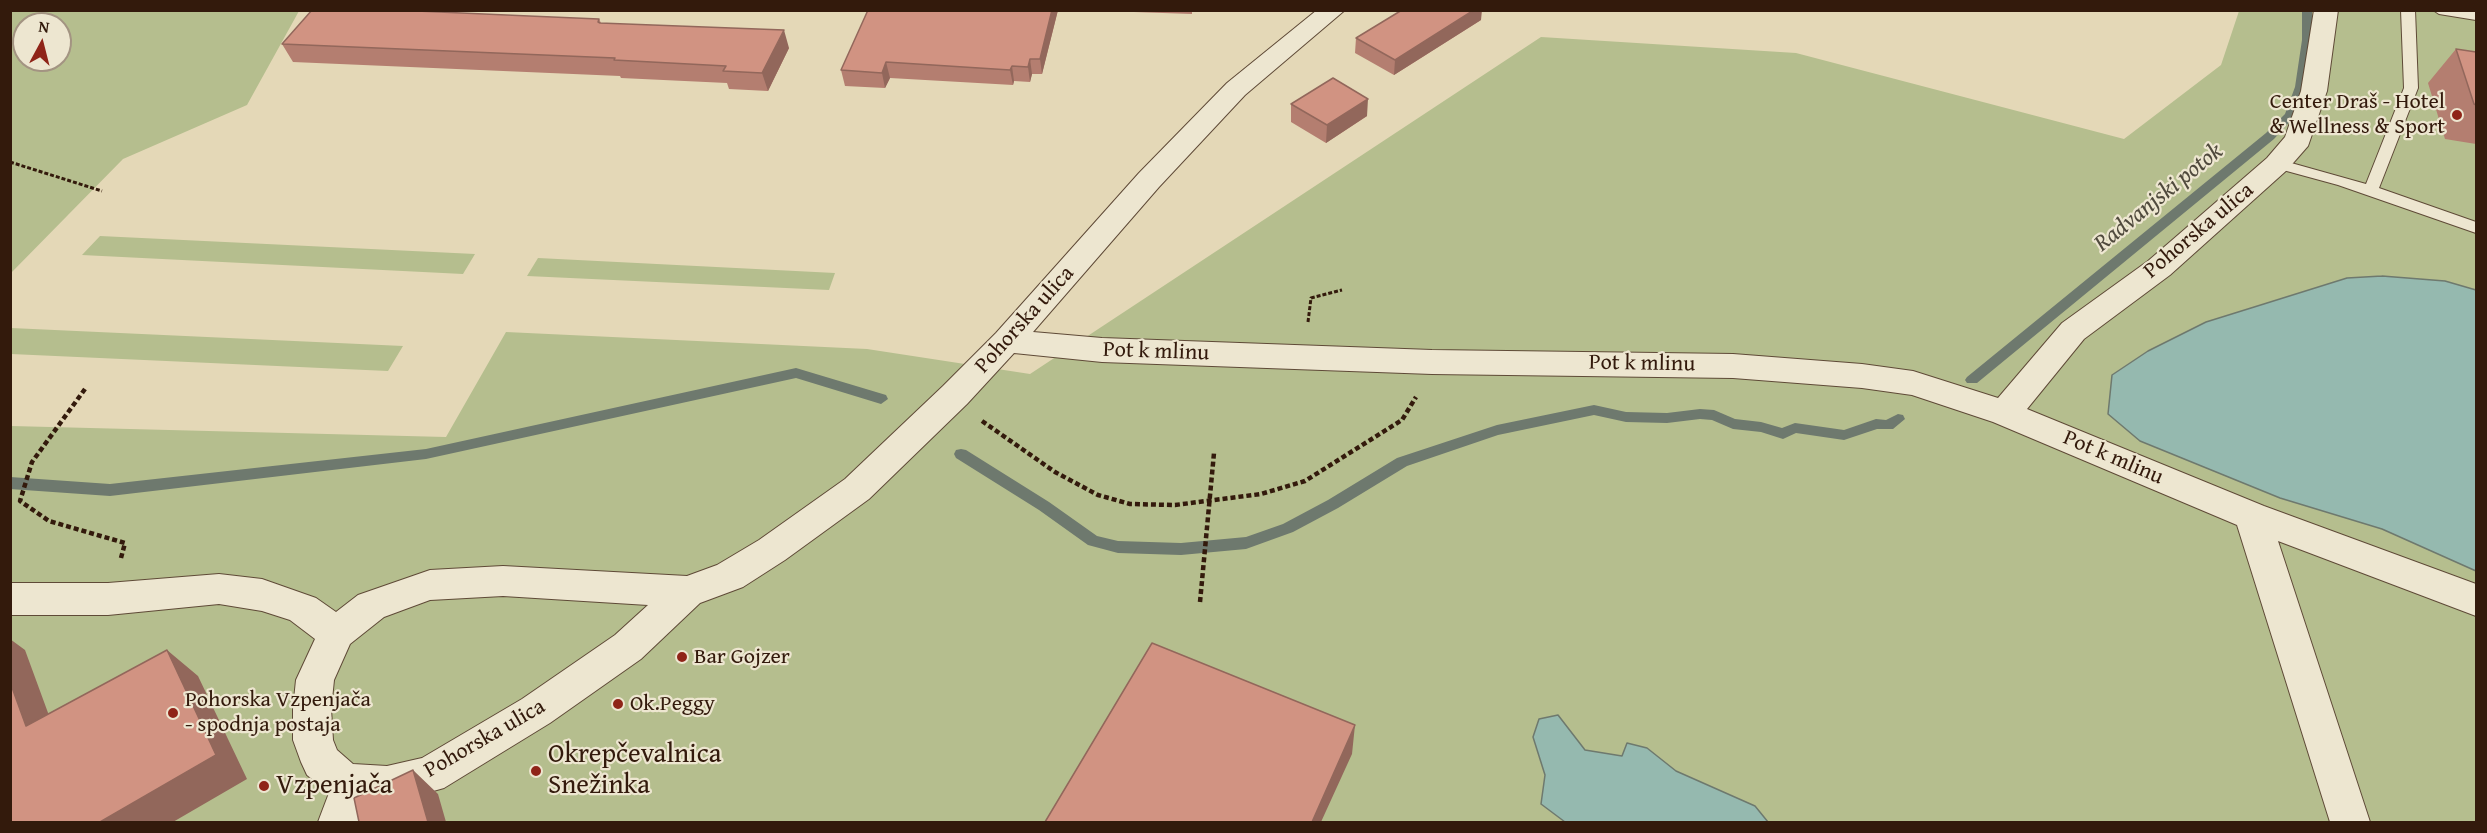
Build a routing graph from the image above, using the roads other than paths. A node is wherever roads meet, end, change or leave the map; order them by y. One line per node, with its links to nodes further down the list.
1 (1333, 10): 9 (street, Pohorska ulica)
2 (2326, 10): 6 (street, Pohorska ulica)
3 (2408, 10): 7 (lane)
4 (2439, 10): 5 (lane)
5 (2476, 16)
6 (2277, 164): 7 (lane); 10 (street, Pohorska ulica)
7 (2371, 190): 8 (lane)
8 (2476, 228)
9 (1007, 341): 10 (street, Pot k mlinu); 12 (street, Pohorska ulica)
10 (2005, 413): 11 (street, Pot k mlinu)
11 (2252, 516): 14 (street, Pot k mlinu); 18 (street)
12 (687, 592): 15 (street, Pohorska ulica); 16 (street, Pohorska ulica)
13 (10, 599): 15 (street)
14 (2476, 600)
15 (336, 633): 16 (street, Pohorska ulica)
16 (353, 783): 17 (street)
17 (339, 822)
18 (2350, 822)

